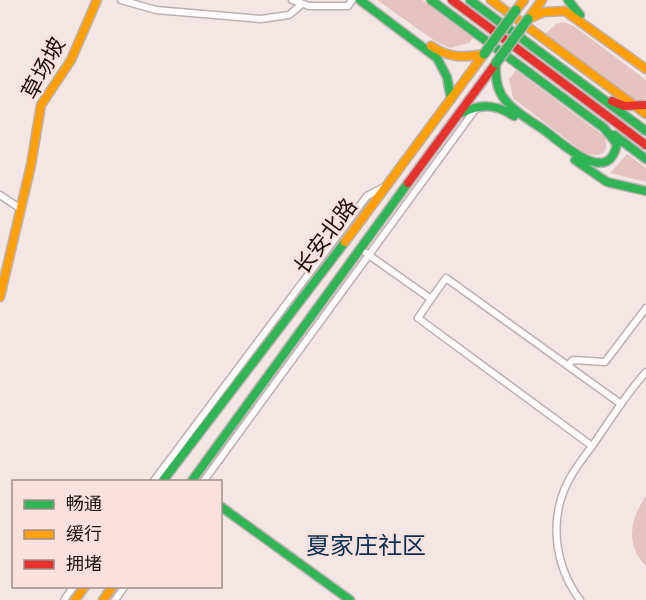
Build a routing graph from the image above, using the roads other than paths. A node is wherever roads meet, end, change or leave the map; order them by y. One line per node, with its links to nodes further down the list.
1 (97, 0): 35 (main road, 草场坡)
2 (121, 0): 14 (street)
3 (292, 0): 14 (street)
4 (352, 0): 14 (street)
5 (360, 0): 22 (main road)
6 (369, 0): 17 (main road)
7 (431, 0): 28 (main road)
8 (452, 0): 30 (main road)
9 (470, 0): 21 (main road)
10 (491, 0): 25 (main road)
11 (524, 0): 15 (main road, 长安北路)
12 (542, 0): 16 (main road, 长安北路)
13 (568, 0): 19 (main road)
14 (302, 4)
15 (517, 5): 17 (main road, 长安北路, bridge)
16 (528, 19): 18 (main road, 长安北路, bridge); 20 (main road)
17 (484, 54): 22 (main road, 长安北路)
18 (496, 63): 26 (main road, 长安北路); 28 (main road)
19 (646, 63)
20 (646, 69)
21 (596, 94): 25 (main road); 29 (main road)
22 (451, 99): 32 (main road, 长安北路)
23 (479, 105): 26 (main road); 33 (main road); 36 (street)
24 (646, 105): 25 (main road)
25 (636, 107): 27 (main road)
26 (459, 114): 36 (main road, 长安北路)
27 (646, 114)
28 (604, 128): 31 (main road)
29 (646, 131)
30 (646, 145)
31 (646, 159)
32 (387, 186): 44 (street); 45 (main road, 长安北路)
33 (646, 191)
34 (0, 195): 35 (street)
35 (21, 210): 37 (main road, 草场坡)
36 (364, 252): 38 (street); 46 (main road, 长安北路); 47 (street)
37 (0, 297)
38 (431, 299): 40 (street); 43 (street)
39 (646, 308): 40 (street)
40 (568, 365): 42 (street)
41 (646, 372): 42 (street)
42 (621, 404): 43 (street)
43 (592, 446): 51 (street)
44 (154, 480)
45 (164, 480)
46 (193, 480)
47 (203, 480)
48 (222, 508): 49 (main road)
49 (339, 597): 50 (main road)
50 (350, 600)
51 (580, 600)

